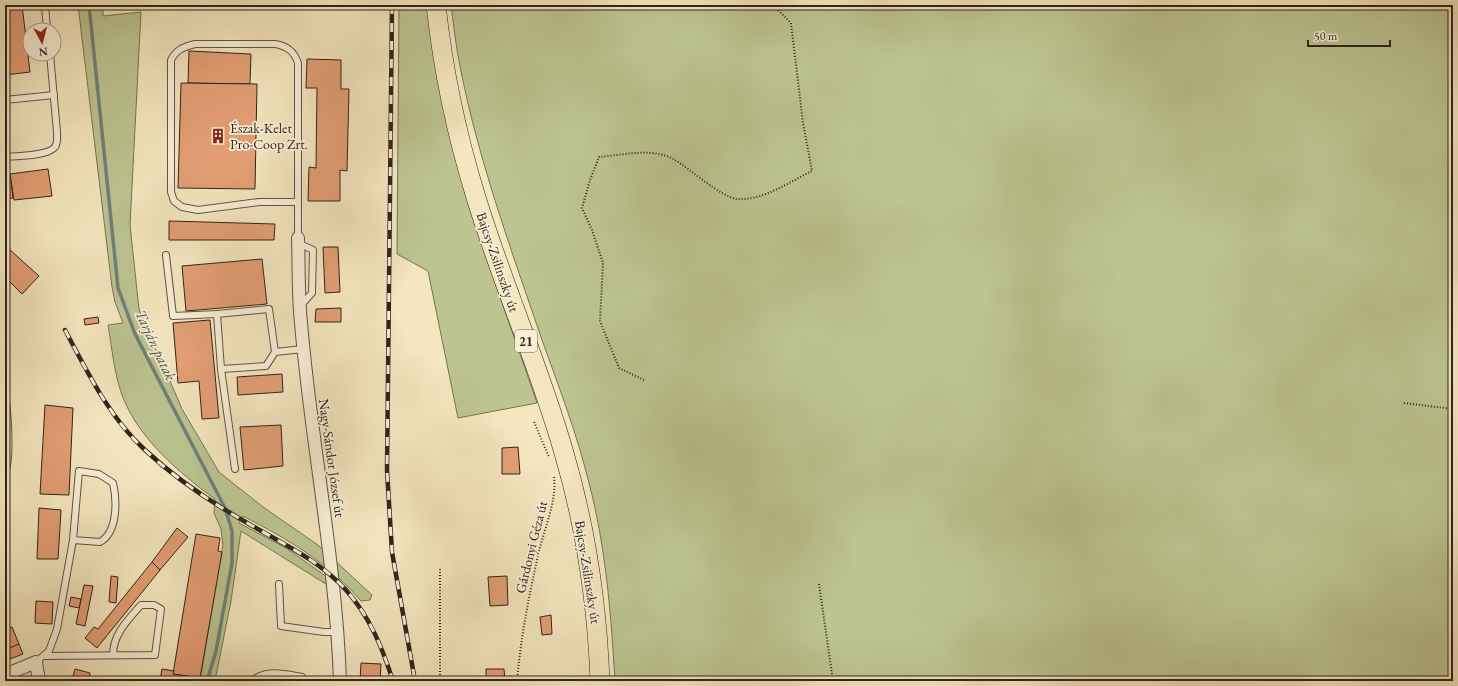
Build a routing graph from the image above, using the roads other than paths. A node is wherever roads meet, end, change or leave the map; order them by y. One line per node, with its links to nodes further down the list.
1 (45, 5): 3 (lane)
2 (436, 5): 30 (main road, Bajcsy-Zsilinszky út / 21)
3 (46, 22)
4 (51, 62): 5 (lane)
5 (54, 95): 6 (lane); 7 (lane)
6 (5, 100)
7 (5, 157)
8 (297, 202): 8 (lane); 9 (lane)
9 (298, 240): 12 (street, Nagy-Sándor József út)
10 (166, 255): 11 (lane)
11 (217, 314): 13 (lane); 14 (lane)
12 (303, 349): 13 (lane); 22 (street, Nagy-Sándor József út)
13 (274, 352): 14 (lane)
14 (221, 369): 18 (lane)
15 (5, 398): 16 (lane)
16 (8, 418): 17 (lane); 19 (lane)
17 (5, 427)
18 (235, 469)
19 (5, 471)
20 (72, 540): 20 (lane); 24 (lane)
21 (279, 584): 22 (lane)
22 (338, 632): 29 (street, Nagy-Sándor József út)
23 (113, 655): 23 (lane); 24 (lane)
24 (40, 659): 25 (street); 26 (street)
25 (5, 675)
26 (39, 681)
27 (255, 681): 28 (lane)
28 (303, 681)
29 (340, 681)
30 (600, 681)

